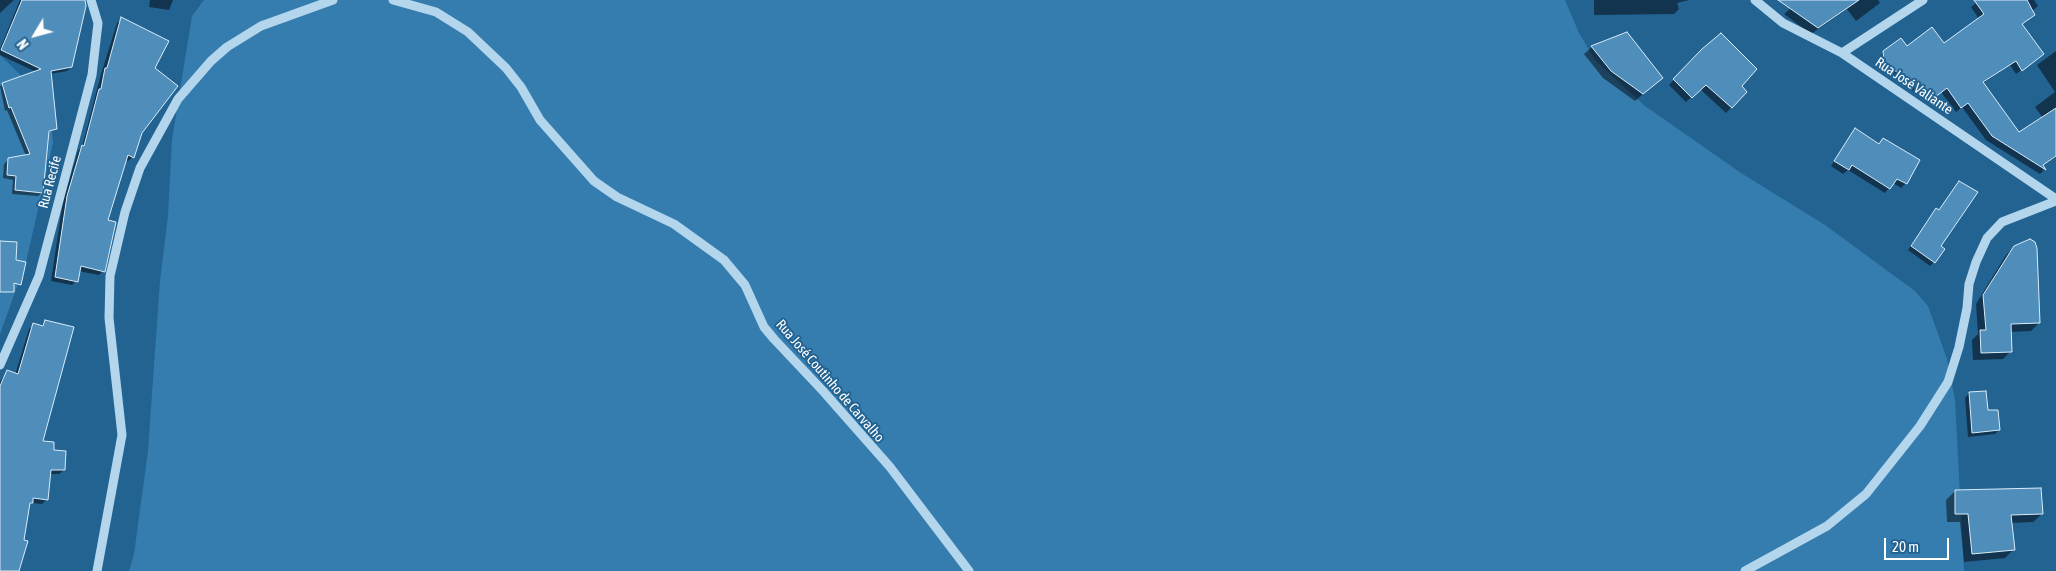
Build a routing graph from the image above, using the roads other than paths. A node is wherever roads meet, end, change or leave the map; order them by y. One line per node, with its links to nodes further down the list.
1 (91, 0): 8 (street, Rua Recife)
2 (333, 0): 9 (street)
3 (393, 0): 10 (street, Rua José Coutinho de Carvalho)
4 (1755, 0): 6 (street, Rua José Valiante)
5 (1923, 0): 6 (street)
6 (1842, 53): 7 (street, Rua José Valiante)
7 (2056, 200): 11 (street)
8 (0, 365)
9 (97, 571)
10 (969, 571)
11 (1745, 571)

